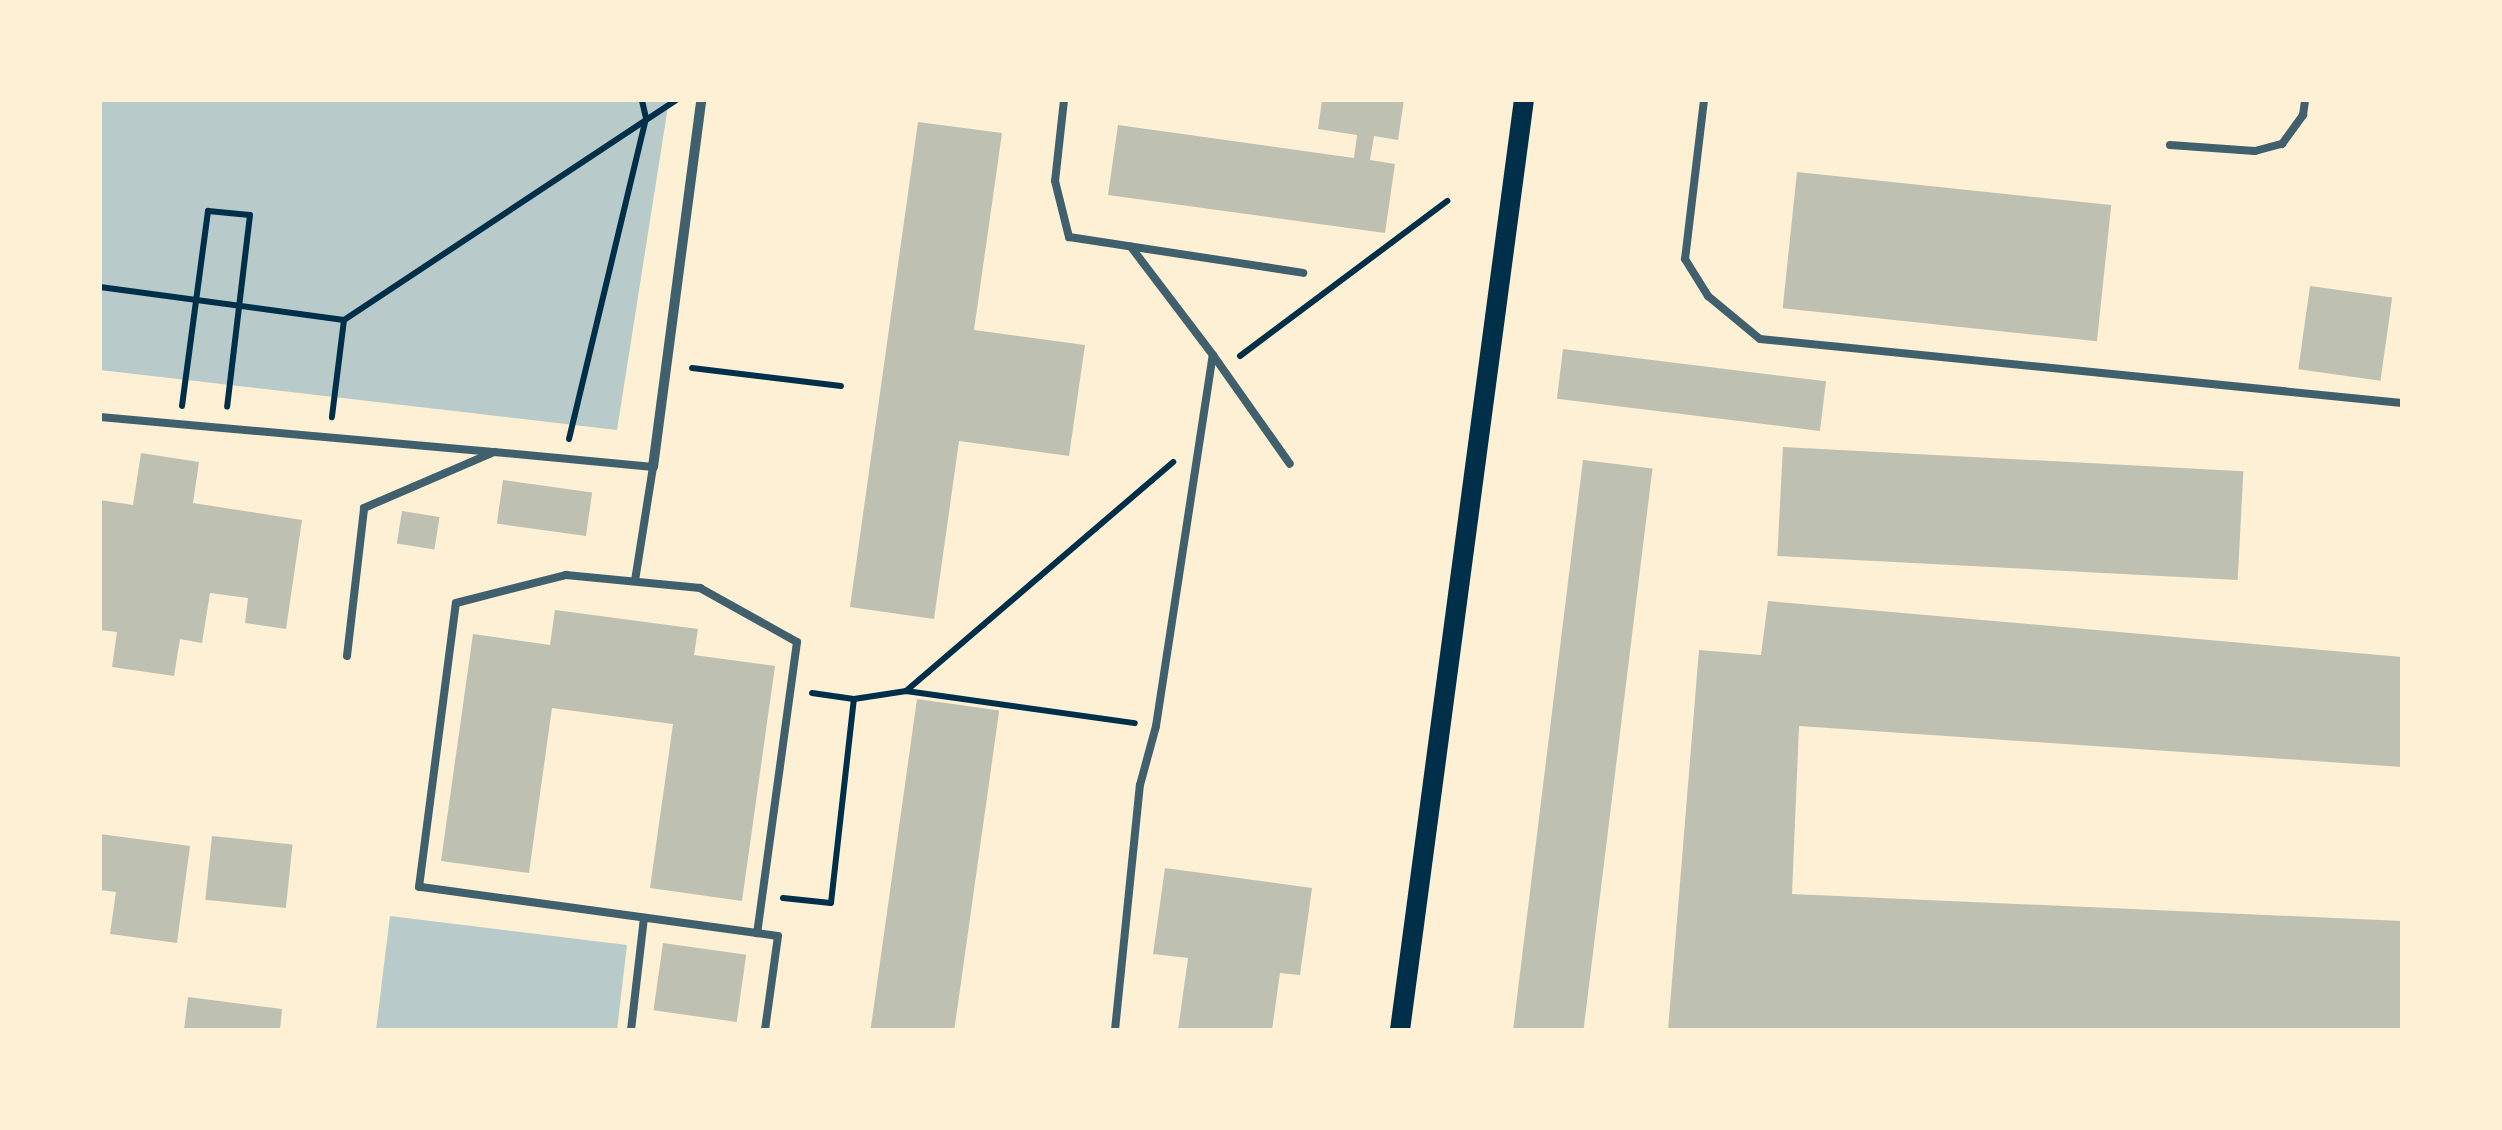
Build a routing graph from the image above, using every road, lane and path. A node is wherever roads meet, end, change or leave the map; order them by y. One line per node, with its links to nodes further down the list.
1 (642, 100): 8 (path)
2 (676, 100): 8 (path)
3 (701, 100): 30 (street)
4 (1064, 100): 11 (lane)
5 (1524, 100): 43 (main road)
6 (1704, 100): 21 (lane)
7 (2305, 100): 9 (lane)
8 (646, 118): 16 (path); 28 (path)
9 (2170, 145)
10 (1447, 201): 19 (path)
11 (1131, 247): 12 (lane); 17 (lane)
12 (1303, 273)
13 (100, 287): 14 (path)
14 (196, 300): 15 (path); 15 (path); 23 (path)
15 (239, 306): 16 (path); 24 (path)
16 (344, 320): 25 (path)
17 (1214, 356): 19 (lane); 26 (lane)
18 (692, 368): 20 (path)
19 (1228, 372): 29 (lane)
20 (841, 386)
21 (2402, 403)
22 (100, 417): 23 (lane)
23 (180, 424): 24 (lane)
24 (224, 428): 25 (lane)
25 (329, 438): 27 (lane)
26 (1200, 438): 34 (path); 36 (lane)
27 (494, 452): 28 (lane); 32 (lane)
28 (564, 459): 30 (lane)
29 (1290, 464)
30 (653, 467): 31 (lane)
31 (635, 581): 33 (lane); 38 (lane)
32 (347, 656)
33 (790, 690): 35 (path); 37 (lane)
34 (906, 691): 35 (path); 36 (path)
35 (854, 699): 37 (path)
36 (1156, 726): 42 (lane)
37 (762, 895): 39 (lane)
38 (644, 918): 39 (lane); 40 (lane)
39 (757, 933): 41 (lane)
40 (630, 1030)
41 (764, 1030)
42 (1115, 1030)
43 (1400, 1030)

